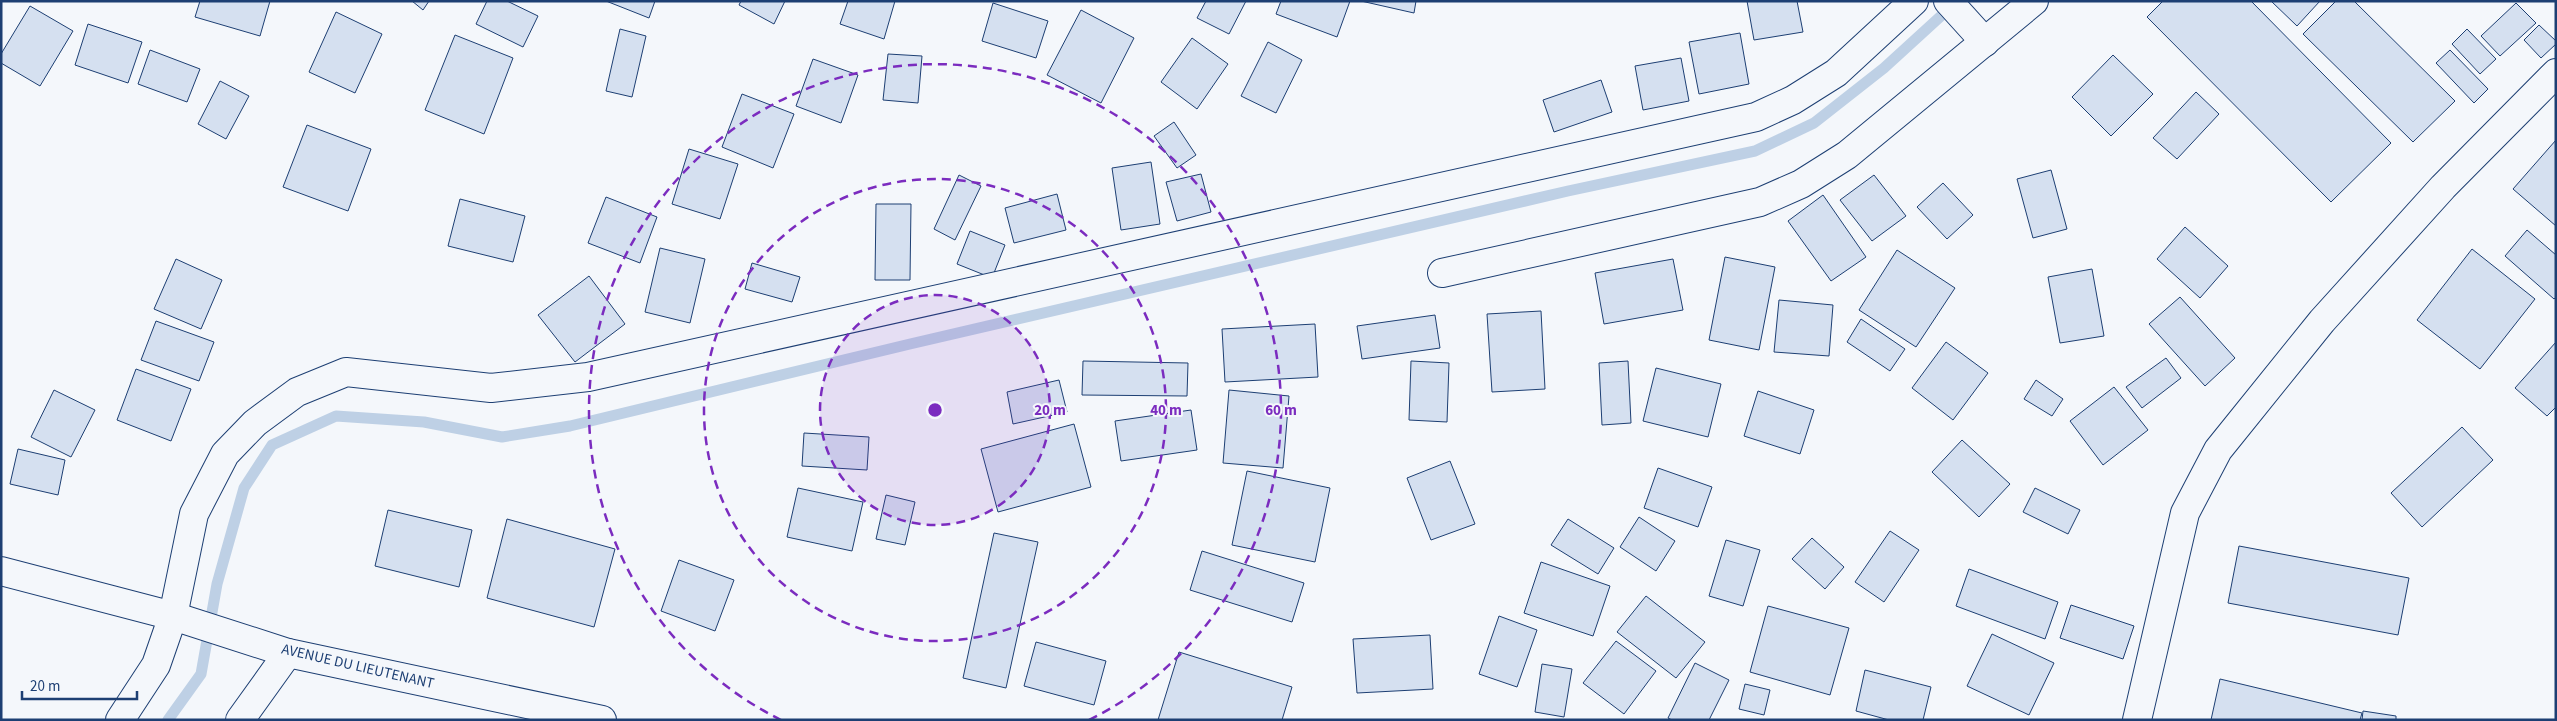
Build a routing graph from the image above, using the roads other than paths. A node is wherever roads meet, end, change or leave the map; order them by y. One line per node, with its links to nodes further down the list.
1 (1914, 1): 8 (street)
2 (1948, 1): 4 (street)
3 (2034, 1): 4 (street)
4 (1985, 42): 6 (street)
5 (2556, 73): 13 (street)
6 (1442, 274)
7 (1, 571): 8 (street, AVENUE DU LIEUTENANT)
8 (173, 616): 9 (street, AVENUE DU LIEUTENANT); 10 (street)
9 (288, 653): 11 (street); 12 (street, AVENUE DU LIEUTENANT)
10 (120, 720)
11 (240, 720)
12 (602, 720)
13 (2137, 720)

